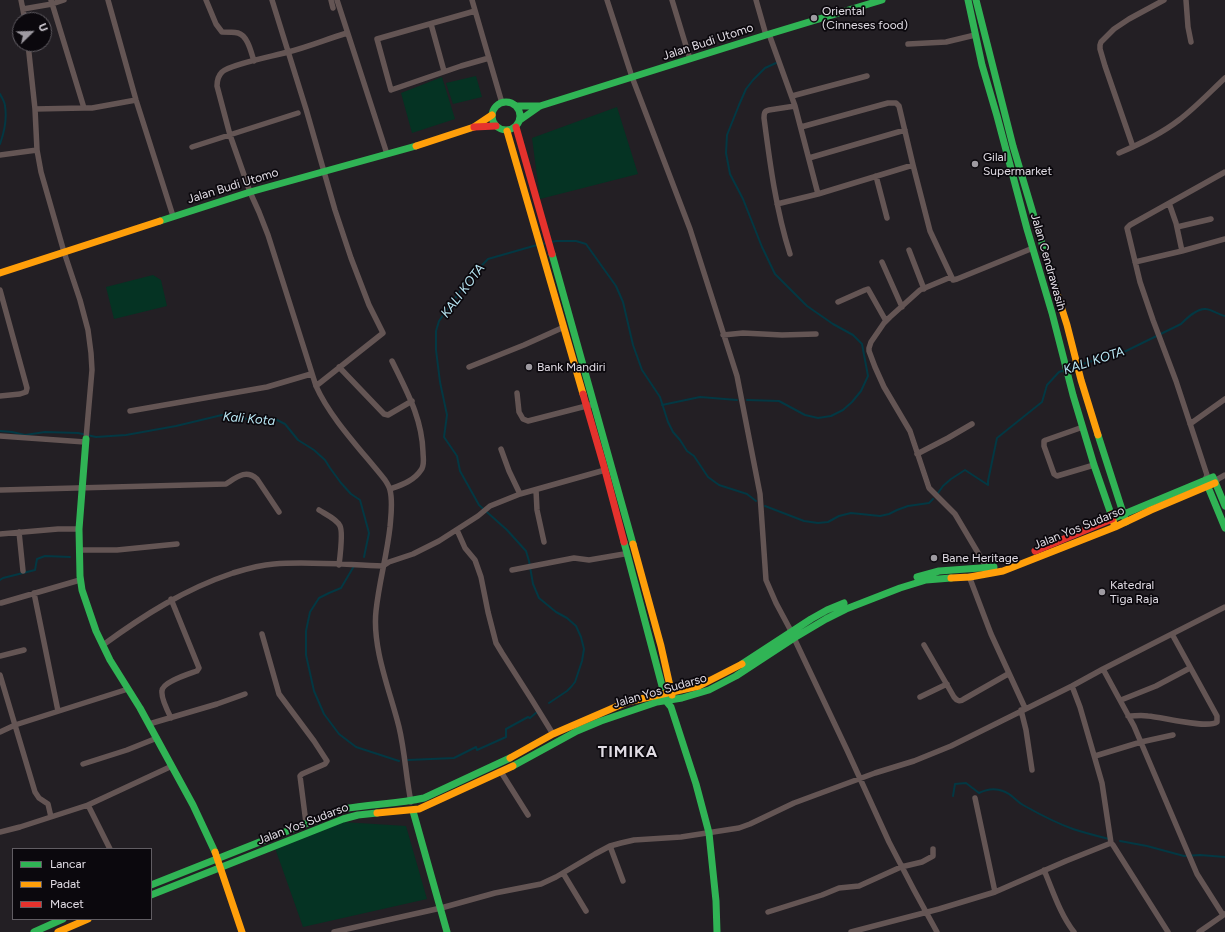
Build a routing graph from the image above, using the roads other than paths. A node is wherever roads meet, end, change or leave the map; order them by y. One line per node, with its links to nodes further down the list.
1 (21, 0): 19 (street)
2 (64, 0): 17 (street)
3 (108, 0): 38 (street)
4 (206, 0): 32 (street)
5 (272, 0): 29 (street)
6 (331, 0): 18 (street)
7 (337, 0): 23 (street)
8 (472, 0): 20 (street)
9 (607, 0): 35 (street)
10 (672, 0): 31 (street)
11 (756, 0): 24 (street)
12 (882, 0): 24 (main road, Jalan Budi Utomo)
13 (968, 0): 25 (main road, Jalan Cendrawasih)
14 (976, 0): 54 (main road, Jalan Cendrawasih)
15 (1164, 0): 56 (street)
16 (1186, 0): 26 (street)
17 (51, 2): 19 (street); 43 (street)
18 (333, 8)
19 (23, 9): 21 (street)
20 (475, 11): 22 (street); 30 (street)
21 (24, 12)
22 (431, 24): 33 (street); 33 (street)
23 (347, 32): 29 (street); 60 (street)
24 (768, 35): 31 (main road, Jalan Budi Utomo); 37 (street)
25 (975, 35): 27 (street); 57 (main road, Jalan Cendrawasih)
26 (1191, 42)
27 (908, 44)
28 (29, 52): 44 (street)
29 (288, 52): 32 (street); 64 (street)
30 (489, 58): 33 (street); 39 (street)
31 (690, 59): 35 (main road, Jalan Budi Utomo)
32 (254, 61): 53 (street)
33 (444, 71)
34 (867, 76): 37 (street)
35 (632, 77): 41 (main road, Jalan Budi Utomo); 94 (street)
36 (1225, 78): 56 (street)
37 (792, 96): 42 (street)
38 (136, 100): 43 (street); 71 (street)
39 (502, 103): 40 (main road); 46 (main road)
40 (517, 106): 41 (main road, Jalan Budi Utomo); 47 (main road)
41 (540, 106): 47 (main road, Jalan Budi Utomo)
42 (795, 106): 50 (street); 70 (street)
43 (84, 108): 44 (street)
44 (35, 109): 58 (street)
45 (298, 113): 53 (street)
46 (492, 115): 48 (main road); 49 (main road, Jalan Budi Utomo)
47 (518, 124): 52 (main road); 104 (main road)
48 (496, 126): 49 (main road, Jalan Budi Utomo); 52 (main road)
49 (474, 127): 60 (main road, Jalan Budi Utomo)
50 (801, 127): 51 (street); 62 (street)
51 (905, 130): 62 (street); 63 (street)
52 (508, 131): 92 (main road)
53 (230, 135): 55 (street); 67 (street)
54 (1013, 146): 57 (main road); 89 (main road, Jalan Cendrawasih)
55 (192, 147)
56 (1133, 147): 59 (street)
57 (1005, 148): 76 (main road, Jalan Cendrawasih)
58 (37, 150): 61 (street); 79 (street)
59 (1119, 153)
60 (387, 154): 64 (main road, Jalan Budi Utomo)
61 (1, 155)
62 (809, 158): 68 (street)
63 (913, 165): 66 (street); 84 (street)
64 (324, 171): 67 (main road, Jalan Budi Utomo); 96 (street)
65 (1225, 172): 69 (street)
66 (876, 176): 68 (street); 72 (street)
67 (250, 192): 71 (main road, Jalan Budi Utomo); 98 (street)
68 (818, 194): 70 (street)
69 (1169, 203): 74 (street); 82 (street)
70 (778, 204): 80 (street)
71 (173, 216): 79 (main road, Jalan Budi Utomo)
72 (887, 218)
73 (1211, 219): 74 (street)
74 (1177, 227): 78 (street)
75 (1225, 239): 78 (street)
76 (1033, 248): 84 (street); 90 (main road, Jalan Cendrawasih)
77 (909, 250): 85 (street)
78 (1182, 251): 82 (street)
79 (64, 252): 83 (main road, Jalan Budi Utomo); 112 (street)
80 (790, 254)
81 (882, 262): 88 (street)
82 (1135, 262): 109 (street)
83 (0, 272)
84 (951, 277): 85 (street)
85 (924, 288): 88 (street)
86 (0, 290): 101 (street)
87 (838, 302): 91 (street)
88 (902, 307): 91 (street)
89 (1062, 309): 90 (main road); 105 (main road, Jalan Cendrawasih)
90 (1052, 313): 107 (main road, Jalan Cendrawasih)
91 (886, 321): 114 (street)
92 (564, 327): 97 (street); 104 (main road)
93 (816, 334): 94 (street)
94 (724, 335): 154 (street)
95 (392, 362): 103 (street)
96 (339, 367): 99 (street); 103 (street)
97 (469, 367)
98 (312, 374): 99 (street); 106 (street)
99 (316, 386): 120 (street)
100 (518, 393): 104 (street)
101 (0, 396)
102 (1225, 399): 109 (street)
103 (412, 401): 120 (street)
104 (590, 405): 116 (main road); 166 (main road)
105 (1090, 406): 107 (main road); 127 (main road, Jalan Cendrawasih)
106 (130, 411)
107 (1078, 411): 110 (main road, Jalan Cendrawasih)
108 (972, 424): 114 (street)
109 (1190, 424): 118 (street)
110 (1083, 427): 115 (main road, Jalan Cendrawasih); 115 (street)
111 (0, 436): 112 (street)
112 (86, 440): 119 (main road)
113 (501, 449): 123 (street)
114 (917, 454): 142 (street)
115 (1094, 466): 128 (main road, Jalan Cendrawasih)
116 (605, 470): 122 (street); 139 (main road)
117 (1225, 475): 118 (street)
118 (1211, 480): 124 (main road); 127 (main road, Jalan Yos Sudarso); 129 (main road, Jalan Yos Sudarso); 131 (main road)
119 (82, 488): 121 (street); 126 (street); 132 (main road)
120 (390, 489): 141 (street)
121 (1, 490)
122 (536, 490): 123 (street); 136 (street)
123 (520, 494): 133 (street)
124 (1225, 506)
125 (319, 510): 140 (street)
126 (280, 512)
127 (1124, 514): 128 (main road, Jalan Yos Sudarso); 129 (main road, Jalan Cendrawasih)
128 (1112, 519): 130 (main road, Jalan Cendrawasih); 142 (main road, Jalan Yos Sudarso)
129 (1126, 522): 130 (main road, Jalan Yos Sudarso)
130 (1115, 527): 146 (main road, Jalan Yos Sudarso)
131 (1225, 528)
132 (79, 529): 134 (street); 138 (main road)
133 (457, 530): 141 (street); 178 (street)
134 (19, 532): 135 (street); 143 (street)
135 (0, 534)
136 (544, 542)
137 (177, 544): 138 (street)
138 (80, 550): 147 (main road)
139 (626, 552): 144 (street); 166 (main road)
140 (339, 565): 141 (street); 149 (street)
141 (383, 566): 189 (street)
142 (987, 568): 145 (main road, Jalan Yos Sudarso)
143 (23, 570)
144 (512, 570)
145 (968, 570): 146 (street); 154 (main road, Jalan Yos Sudarso)
146 (970, 577): 154 (main road, Jalan Yos Sudarso); 161 (street)
147 (80, 580): 148 (street); 155 (main road)
148 (34, 593): 150 (street); 172 (street)
149 (172, 600): 155 (street); 174 (street)
150 (1, 603)
151 (1225, 607): 153 (street)
152 (262, 634): 194 (street)
153 (1172, 634): 159 (street); 160 (street)
154 (792, 635): 166 (main road, Jalan Yos Sudarso); 170 (main road, Jalan Yos Sudarso); 187 (street)
155 (103, 645): 165 (main road)
156 (924, 645): 163 (street)
157 (24, 650): 158 (street)
158 (0, 656)
159 (1190, 668): 169 (street); 173 (street)
160 (1102, 669): 164 (street); 169 (street)
161 (1008, 674): 163 (street); 171 (street)
162 (0, 675): 175 (street)
163 (947, 684): 168 (street)
164 (1072, 686): 171 (street); 182 (street)
165 (128, 689): 172 (street); 176 (main road)
166 (668, 692): 170 (main road); 178 (main road, Jalan Yos Sudarso)
167 (245, 694): 174 (street)
168 (920, 697)
169 (1120, 700): 173 (street)
170 (670, 702): 186 (main road, Jalan Yos Sudarso); 196 (main road)
171 (1023, 709): 185 (street); 187 (street)
172 (58, 711): 175 (street)
173 (1128, 716): 181 (street)
174 (171, 718): 176 (street)
175 (15, 724): 177 (street); 193 (street)
176 (150, 724): 180 (main road)
177 (0, 732)
178 (553, 734): 189 (main road, Jalan Yos Sudarso)
179 (1173, 735): 181 (street)
180 (157, 738): 183 (street); 184 (main road)
181 (1141, 742): 182 (street); 214 (street)
182 (1094, 756): 197 (street)
183 (82, 764)
184 (172, 766): 190 (street); 201 (main road)
185 (1032, 770)
186 (501, 772): 191 (main road, Jalan Yos Sudarso); 192 (street)
187 (860, 779): 196 (street); 202 (street)
188 (975, 798): 208 (street)
189 (410, 801): 191 (street); 194 (main road, Jalan Yos Sudarso)
190 (88, 804): 193 (street); 199 (street)
191 (413, 810): 203 (main road, Jalan Yos Sudarso); 210 (main road)
192 (528, 815)
193 (51, 817): 195 (street)
194 (306, 823): 201 (main road, Jalan Yos Sudarso)
195 (0, 832)
196 (709, 833): 198 (street); 222 (main road)
197 (1111, 844): 204 (street); 226 (street)
198 (610, 846): 205 (street); 206 (street)
199 (110, 848)
200 (933, 849): 202 (street)
201 (218, 858): 203 (main road); 207 (main road, Jalan Yos Sudarso)
202 (901, 867): 212 (street); 213 (street)
203 (221, 868): 209 (main road, Jalan Yos Sudarso); 219 (main road)
204 (1044, 870): 208 (street); 225 (street)
205 (563, 873): 210 (street); 211 (street)
206 (623, 881)
207 (152, 885)
208 (995, 892): 213 (street)
209 (152, 895)
210 (441, 908): 220 (street); 221 (main road)
211 (586, 911)
212 (768, 912)
213 (926, 912): 223 (street); 224 (street)
214 (1224, 915): 227 (street)
215 (61, 920): 217 (main road)
216 (86, 920): 218 (main road)
217 (34, 932)
218 (58, 932)
219 (242, 932)
220 (334, 932)
221 (447, 932)
222 (717, 932)
223 (851, 932)
224 (937, 932)
225 (1074, 932)
226 (1168, 932)
227 (1199, 932)

